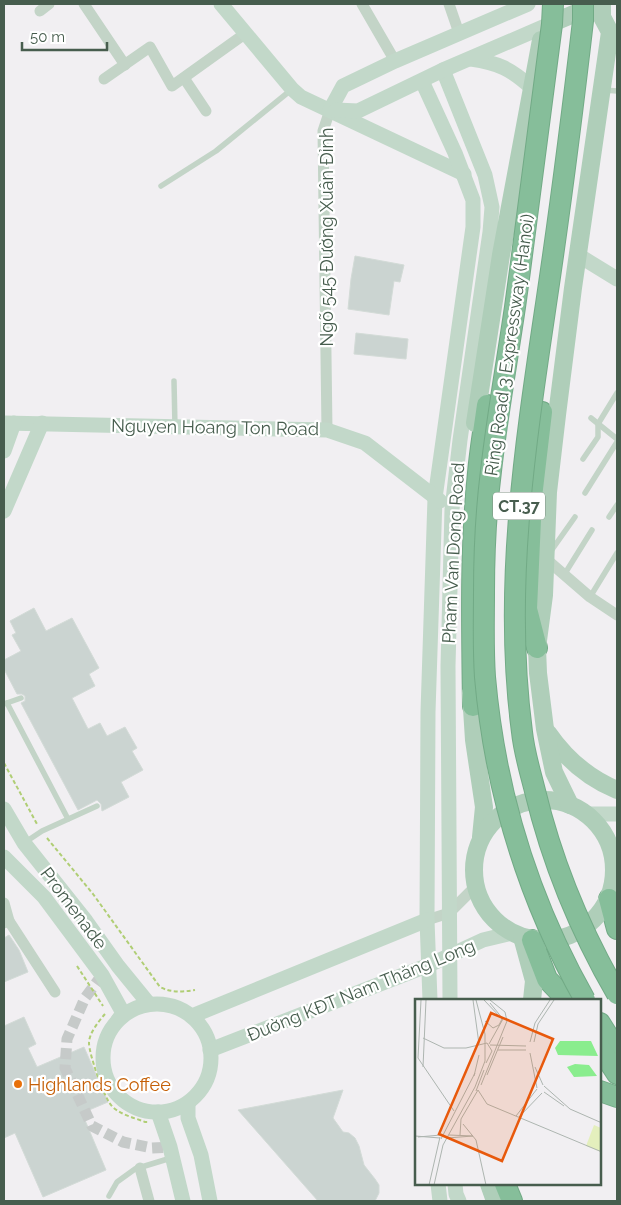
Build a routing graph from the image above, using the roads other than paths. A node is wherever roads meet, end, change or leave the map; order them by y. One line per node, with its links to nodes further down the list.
1 (84, 4): 16 (street)
2 (221, 4): 12 (street)
3 (362, 4): 15 (street)
4 (449, 4): 13 (street)
5 (501, 4): 10 (street)
6 (528, 4): 10 (street, Ngõ 545 Đường Xuân Đỉnh)
7 (551, 4): 11 (highway, Ring Road 3 Expressway (Hanoi) / CT.37, bridge)
8 (583, 4): 80 (highway, Ring Road 3 Expressway (Hanoi) / CT.37, bridge)
9 (597, 7): 11 (main road); 23 (main road); 54 (highway); 54 (main road)
10 (492, 19): 13 (street, Ngõ 545 Đường Xuân Đỉnh)
11 (550, 27): 14 (street); 21 (main road, Pham Van Dong Road); 57 (highway, bridge); 57 (main road, Pham Van Dong Road); 85 (highway, Ring Road 3 Expressway (Hanoi) / CT.37, bridge)
12 (246, 33): 18 (street); 22 (street)
13 (459, 33): 15 (street, Ngõ 545 Đường Xuân Đỉnh)
14 (469, 59): 17 (street); 21 (street)
15 (395, 61): 24 (street, Ngõ 545 Đường Xuân Đỉnh)
16 (125, 65): 18 (street); 19 (street)
17 (443, 70): 20 (street); 44 (street, Pham Van Dong Road)
18 (184, 78): 25 (street)
19 (104, 79)
20 (422, 81): 24 (street); 26 (street, Pham Van Dong Road)
21 (532, 88): 57 (main road, Pham Van Dong Road)
22 (292, 90): 24 (street); 27 (lane)
23 (609, 91): 28 (main road)
24 (330, 110): 26 (street); 37 (street, Ngõ 545 Đường Xuân Đỉnh)
25 (206, 111)
26 (464, 174): 42 (street, Pham Van Dong Road)
27 (160, 186)
28 (578, 255): 29 (street); 50 (main road)
29 (617, 279)
30 (174, 381): 36 (lane)
31 (617, 393): 35 (lane)
32 (591, 418): 35 (lane)
33 (9, 423): 34 (street, Nguyen Hoang Ton Road); 39 (street)
34 (42, 423): 36 (street, Nguyen Hoang Ton Road); 45 (street)
35 (598, 424): 38 (lane); 40 (lane)
36 (175, 427): 37 (street, Nguyen Hoang Ton Road)
37 (327, 430): 42 (street, Nguyen Hoang Ton Road)
38 (617, 440): 41 (lane)
39 (4, 451)
40 (583, 459)
41 (585, 493)
42 (434, 498): 44 (street, Nguyen Hoang Ton Road); 73 (street, Pham Van Dong Road)
43 (617, 505): 47 (lane)
44 (452, 509): 72 (street, Pham Van Dong Road)
45 (4, 511)
46 (575, 517): 50 (lane)
47 (609, 517)
48 (592, 530): 51 (lane)
49 (617, 553): 52 (lane)
50 (546, 558): 51 (street); 54 (main road)
51 (564, 575): 52 (street)
52 (590, 597): 53 (street)
53 (617, 615)
54 (537, 648): 58 (main road)
55 (21, 698): 56 (lane)
56 (6, 704): 65 (lane)
57 (473, 706): 66 (main road, Pham Van Dong Road)
58 (545, 729): 59 (main road); 60 (main road)
59 (614, 786)
60 (570, 805): 63 (main road); 66 (main road)
61 (97, 806): 65 (lane)
62 (4, 809): 67 (street, Promenade)
63 (588, 814): 64 (street); 70 (main road)
64 (617, 814)
65 (68, 819): 67 (lane)
66 (481, 836): 69 (main road)
67 (24, 843): 86 (street, Promenade)
68 (4, 858): 87 (street)
69 (474, 888): 72 (street); 76 (main road)
70 (614, 897): 75 (highway); 76 (main road)
71 (4, 903): 74 (street)
72 (449, 913): 73 (street); 77 (street, Pham Van Dong Road)
73 (427, 920): 78 (street, Pham Van Dong Road); 88 (street)
74 (6, 922): 79 (street)
75 (617, 929)
76 (522, 936): 77 (street, Đường KĐT Nam Thăng Long); 83 (main road); 84 (highway)
77 (449, 956): 78 (street, Đường KĐT Nam Thăng Long); 82 (street, Pham Van Dong Road)
78 (428, 965): 81 (street, Pham Van Dong Road); 90 (street, Đường KĐT Nam Thăng Long)
79 (55, 992)
80 (617, 994)
81 (430, 999)
82 (450, 999)
83 (532, 999)
84 (566, 999)
85 (584, 999)
86 (150, 1004): 87 (street); 88 (street)
87 (113, 1016): 97 (street)
88 (192, 1016): 90 (street)
89 (601, 1025): 92 (highway)
90 (210, 1050): 96 (street)
91 (601, 1050): 93 (highway)
92 (617, 1050)
93 (617, 1074)
94 (601, 1091): 95 (highway)
95 (617, 1097)
96 (188, 1104): 97 (street); 107 (street)
97 (156, 1117): 98 (street)
98 (173, 1158): 99 (lane); 106 (street)
99 (140, 1168): 104 (lane); 105 (street)
100 (438, 1185): 108 (street)
101 (455, 1185): 109 (street)
102 (489, 1185): 110 (main road)
103 (505, 1185): 111 (highway)
104 (109, 1196)
105 (149, 1201)
106 (183, 1201)
107 (210, 1201)
108 (440, 1201)
109 (459, 1201)
110 (496, 1201)
111 (512, 1201)

